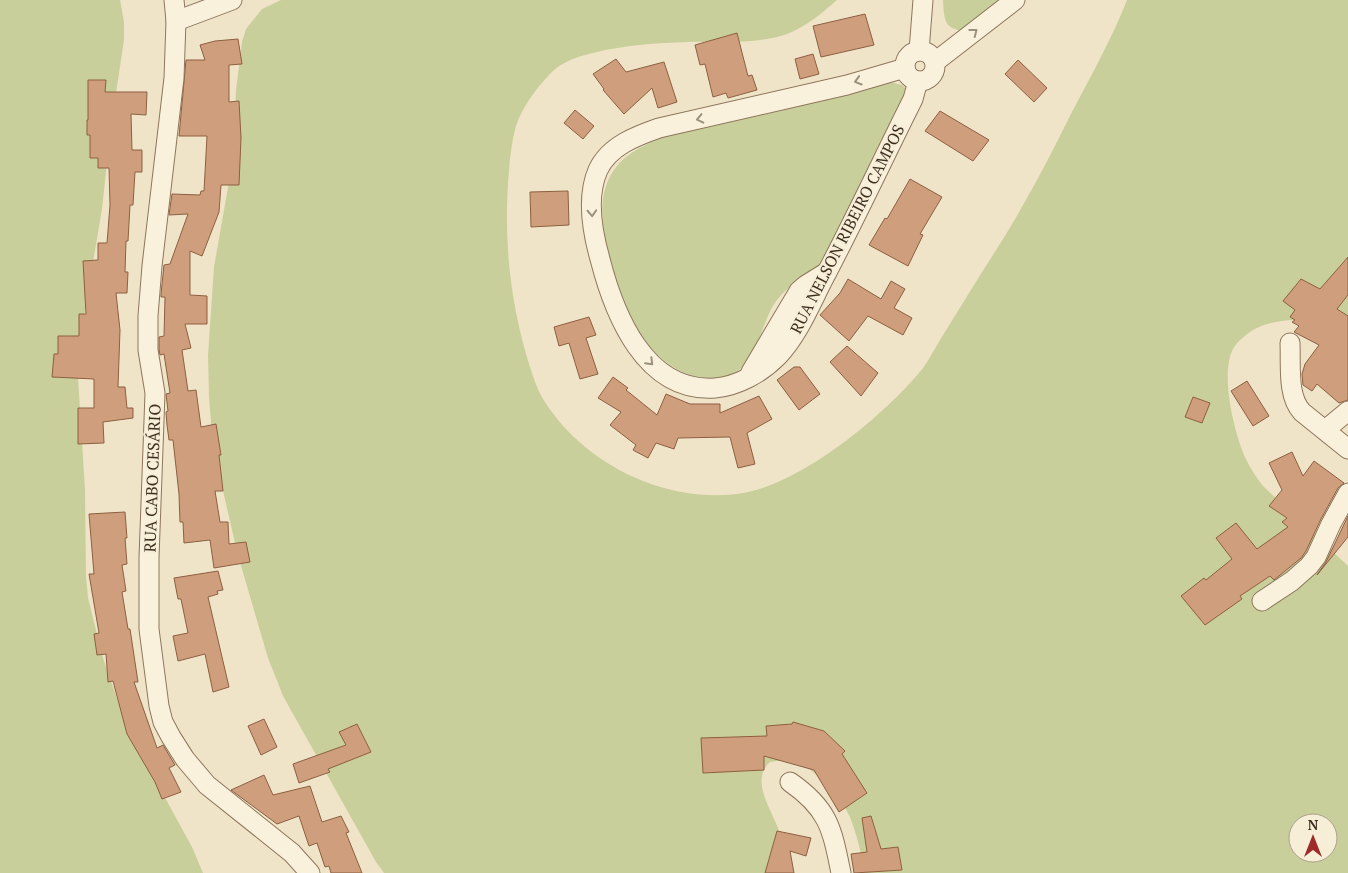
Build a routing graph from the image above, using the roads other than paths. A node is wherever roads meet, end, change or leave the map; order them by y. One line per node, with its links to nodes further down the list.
1 (174, 0): 5 (street, RUA CABO CESÁRIO)
2 (232, 0): 5 (street)
3 (923, 0): 6 (street)
4 (1015, 0): 7 (street, one-way to 4)
5 (176, 21): 17 (street, RUA CABO CESÁRIO)
6 (919, 51): 7 (street); 8 (street)
7 (935, 62): 9 (street)
8 (905, 68): 9 (street); 9 (street, RUA NELSON RIBEIRO CAMPOS, one-way to 9)
9 (918, 81)
10 (1290, 343): 12 (street)
11 (1348, 411): 12 (street)
12 (1325, 430): 13 (street)
13 (1348, 449)
14 (1348, 494): 15 (street)
15 (1262, 601)
16 (790, 782): 18 (street)
17 (310, 873)
18 (841, 873)

